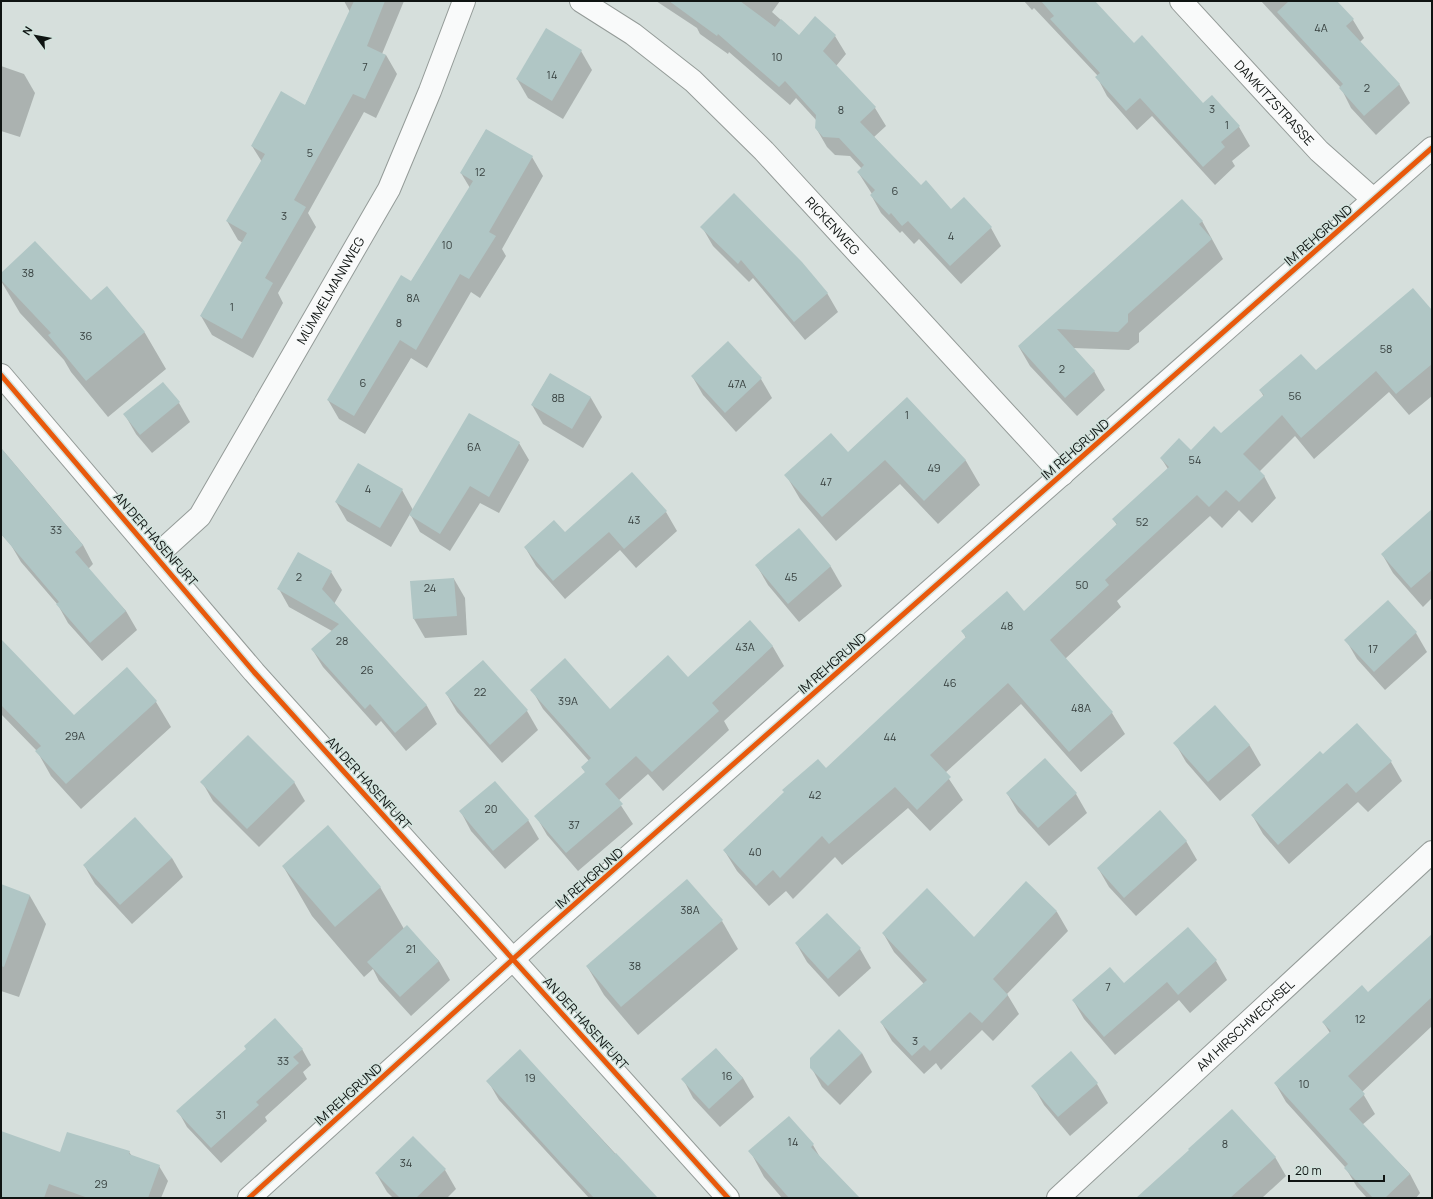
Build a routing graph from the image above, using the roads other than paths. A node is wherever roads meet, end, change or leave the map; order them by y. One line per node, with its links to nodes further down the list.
1 (464, 1): 8 (street, MÜMMELMANNWEG)
2 (581, 1): 7 (street, RICKENWEG)
3 (1181, 1): 5 (street, DAMKITZSTRASSE)
4 (1432, 148): 5 (street, IM REHGRUND)
5 (1373, 199): 7 (street, IM REHGRUND)
6 (1, 375): 8 (street, AN DER HASENFURT)
7 (1062, 475): 10 (street, IM REHGRUND)
8 (156, 556): 10 (street, AN DER HASENFURT)
9 (1432, 852): 13 (street, AM HIRSCHWECHSEL)
10 (514, 960): 11 (street, IM REHGRUND); 12 (street, AN DER HASENFURT)
11 (249, 1198)
12 (728, 1198)
13 (1058, 1198)

